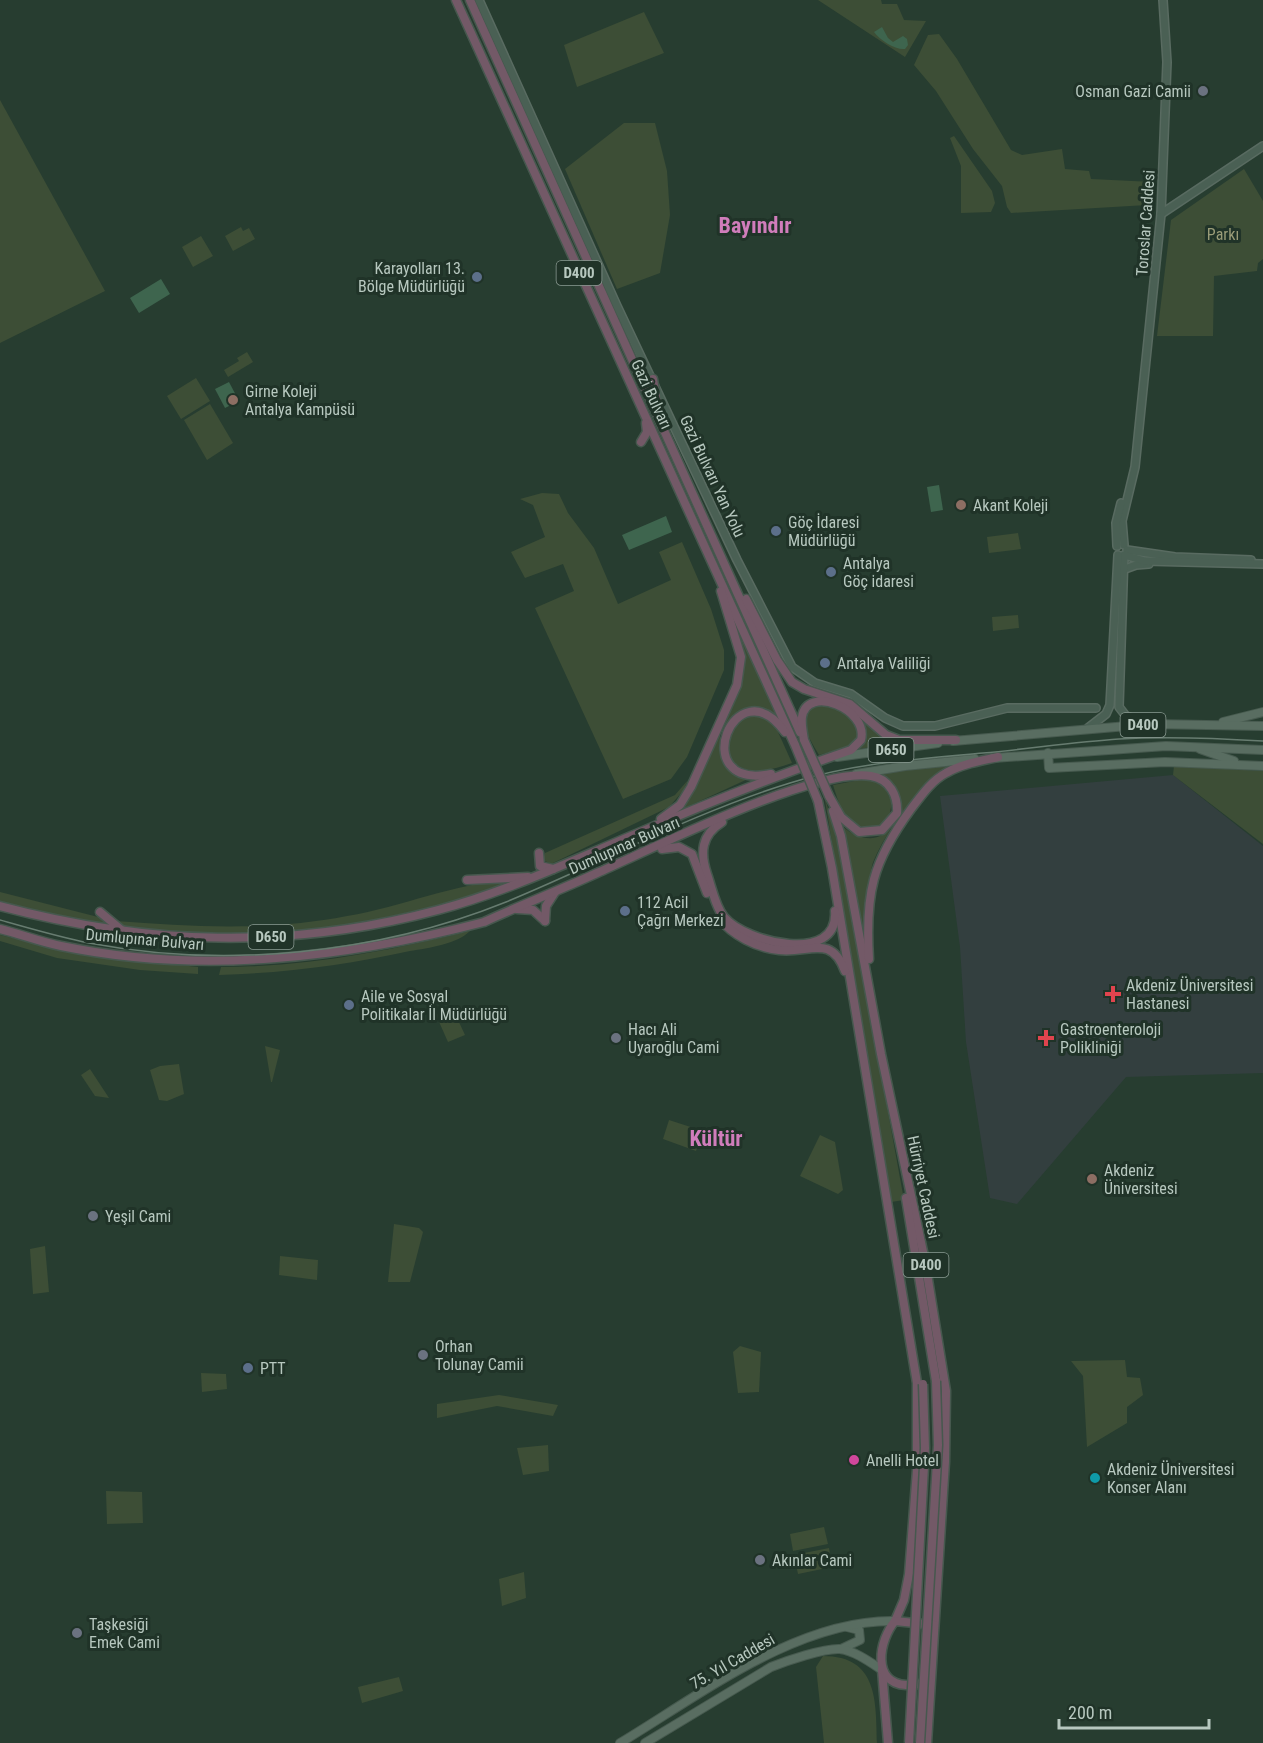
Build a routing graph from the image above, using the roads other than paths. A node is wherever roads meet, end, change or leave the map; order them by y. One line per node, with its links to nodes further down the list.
1 (449, 0): 6 (highway)
2 (456, 0): 6 (highway, Gazi Bulvarı / D400)
3 (471, 0): 11 (highway, Gazi Bulvarı / D400)
4 (479, 0): 9 (main road, Gazi Bulvarı Yan Yolu)
5 (1163, 0): 8 (main road, Toroslar Caddesi)
6 (476, 47): 10 (highway, Gazi Bulvarı / D400)
7 (1263, 146): 8 (main road)
8 (1161, 214): 15 (main road, Toroslar Caddesi)
9 (653, 379): 11 (highway); 19 (main road, Gazi Bulvarı Yan Yolu)
10 (641, 407): 12 (highway, Gazi Bulvarı / D400); 12 (highway)
11 (659, 416): 14 (highway, Gazi Bulvarı / D400)
12 (664, 456): 13 (highway, Gazi Bulvarı / D400)
13 (706, 546): 27 (highway, Gazi Bulvarı / D400); 39 (highway)
14 (718, 546): 25 (highway, Gazi Bulvarı / D400); 26 (highway, D400)
15 (1122, 550): 16 (main road); 17 (main road); 18 (main road, Toroslar Caddesi); 24 (main road, Toroslar Caddesi)
16 (1159, 561): 17 (main road); 18 (main road)
17 (1263, 562)
18 (1125, 570): 21 (main road, Toroslar Caddesi)
19 (1096, 708)
20 (1263, 712): 22 (main road)
21 (1151, 724): 22 (main road, Dumlupınar Bulvarı / D400); 24 (main road, Dumlupınar Bulvarı / D400)
22 (1207, 724): 23 (main road, Dumlupınar Bulvarı / D400)
23 (1263, 726)
24 (1088, 728): 26 (main road, Dumlupınar Bulvarı / D400)
25 (804, 740): 32 (highway); 37 (highway, Gazi Bulvarı / D400, bridge)
26 (956, 740): 32 (main road, Dumlupınar Bulvarı / D650)
27 (795, 745): 35 (highway); 42 (highway, Gazi Bulvarı / D400, bridge)
28 (1193, 746): 29 (main road, Dumlupınar Bulvarı); 30 (main road, Dumlupınar Bulvarı); 33 (main road)
29 (1263, 750)
30 (1048, 753): 31 (main road, Dumlupınar Bulvarı); 33 (main road)
31 (998, 757): 36 (main road, Dumlupınar Bulvarı); 53 (highway)
32 (826, 759): 35 (highway, Dumlupınar Bulvarı / D650)
33 (1244, 765): 34 (main road)
34 (1263, 766)
35 (792, 770): 39 (highway, Dumlupınar Bulvarı / D650)
36 (837, 778): 37 (highway); 38 (highway, Dumlupınar Bulvarı / D650)
37 (829, 796): 53 (highway, Hürriyet Caddesi / D400)
38 (742, 810): 41 (highway, Dumlupınar Bulvarı / D650); 42 (highway, D400)
39 (636, 834): 43 (highway, Dumlupınar Bulvarı / D650)
40 (539, 853): 43 (highway)
41 (640, 854): 46 (highway, Dumlupınar Bulvarı / D650); 52 (highway)
42 (832, 868): 52 (highway)
43 (553, 869): 44 (highway, Dumlupınar Bulvarı / D650)
44 (537, 876): 45 (highway); 51 (highway, Dumlupınar Bulvarı / D650)
45 (467, 880)
46 (555, 892): 48 (highway, Dumlupınar Bulvarı / D650); 48 (highway)
47 (0, 906): 51 (highway, Dumlupınar Bulvarı / D650)
48 (511, 909): 50 (highway, Dumlupınar Bulvarı / D650)
49 (100, 912): 51 (highway)
50 (0, 929)
51 (126, 933)
52 (852, 988): 55 (highway)
53 (873, 1001): 54 (highway, Hürriyet Caddesi / D400)
54 (881, 1054): 57 (highway, Hürriyet Caddesi / D400); 66 (highway, bridge)
55 (865, 1067): 56 (highway); 65 (highway, bridge)
56 (895, 1621): 57 (highway); 58 (main road, 75. Yıl Caddesi); 60 (highway)
57 (935, 1626): 61 (highway, Hürriyet Caddesi / D400)
58 (842, 1627): 59 (main road); 62 (main road, 75. Yıl Caddesi)
59 (839, 1649): 60 (main road); 63 (main road, 75. Yıl Caddesi)
60 (882, 1670): 61 (highway); 64 (highway)
61 (932, 1676): 67 (highway, Hürriyet Caddesi / D400)
62 (620, 1743)
63 (645, 1743)
64 (888, 1743)
65 (909, 1743)
66 (920, 1743)
67 (927, 1743)

